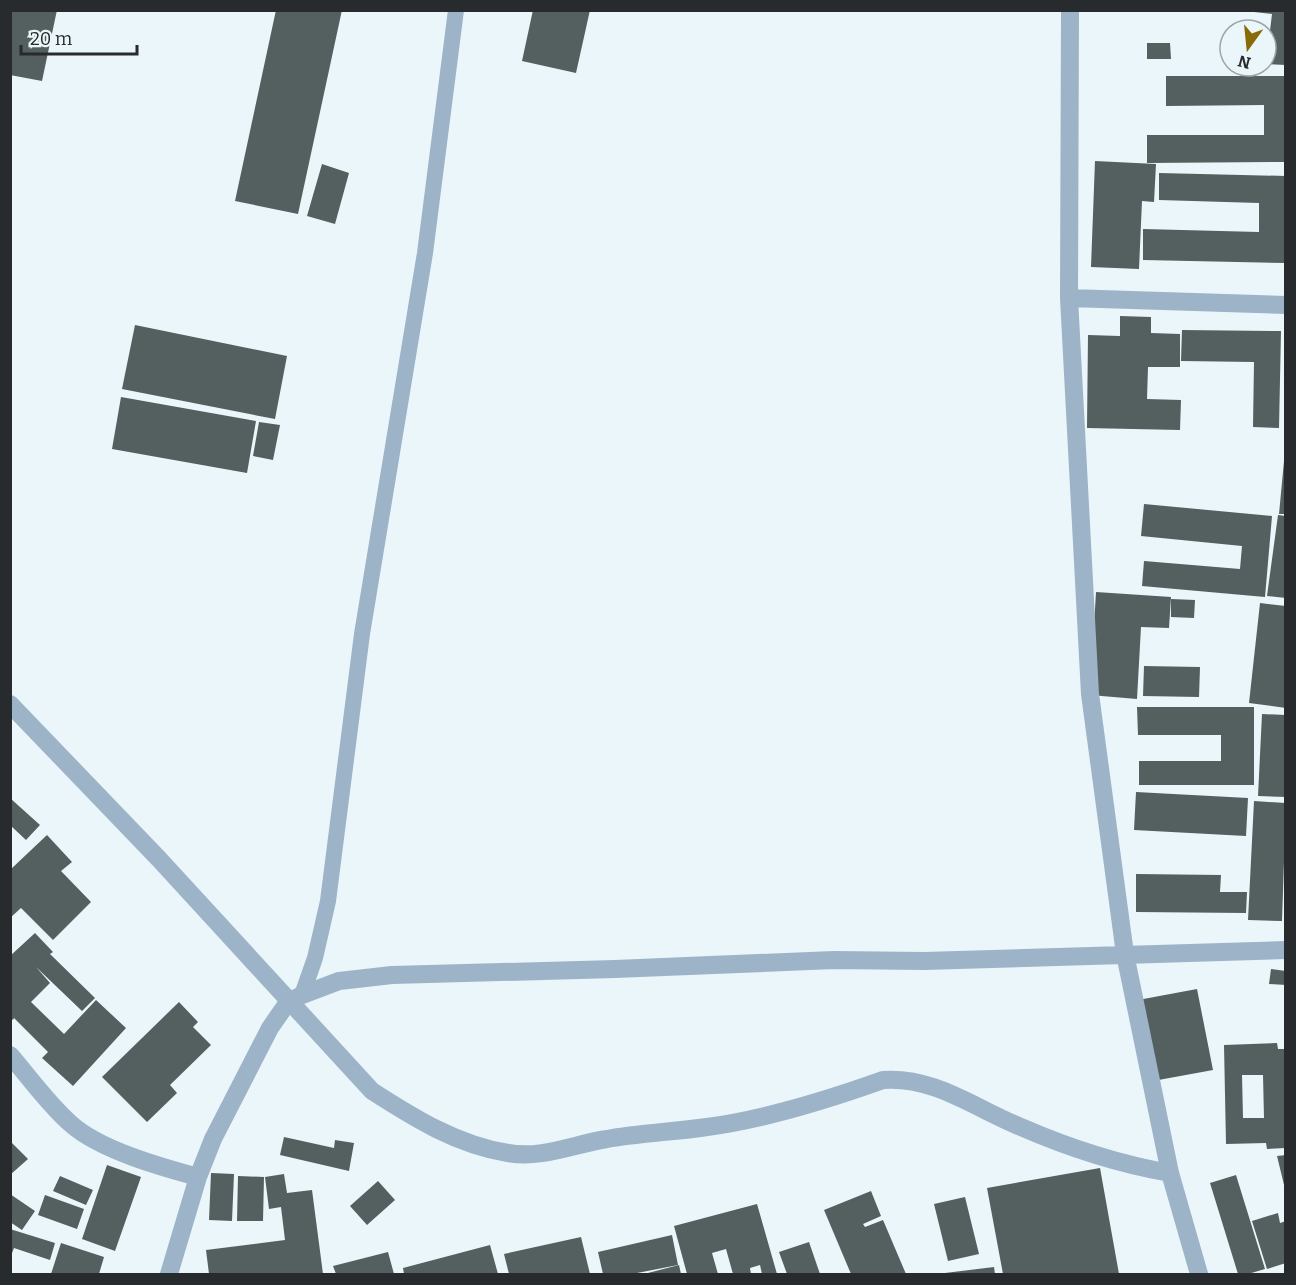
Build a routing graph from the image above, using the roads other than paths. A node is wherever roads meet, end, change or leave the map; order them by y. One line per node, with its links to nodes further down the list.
1 (456, 10): 8 (lane)
2 (1070, 10): 3 (street)
3 (1069, 298): 4 (street); 7 (street)
4 (1286, 304)
5 (10, 704): 8 (street)
6 (1286, 950): 7 (street)
7 (1125, 954): 8 (street); 10 (street)
8 (295, 998): 10 (street); 11 (street)
9 (10, 1054): 11 (street)
10 (1170, 1173): 13 (street)
11 (198, 1177): 12 (street)
12 (169, 1275)
13 (1199, 1275)

